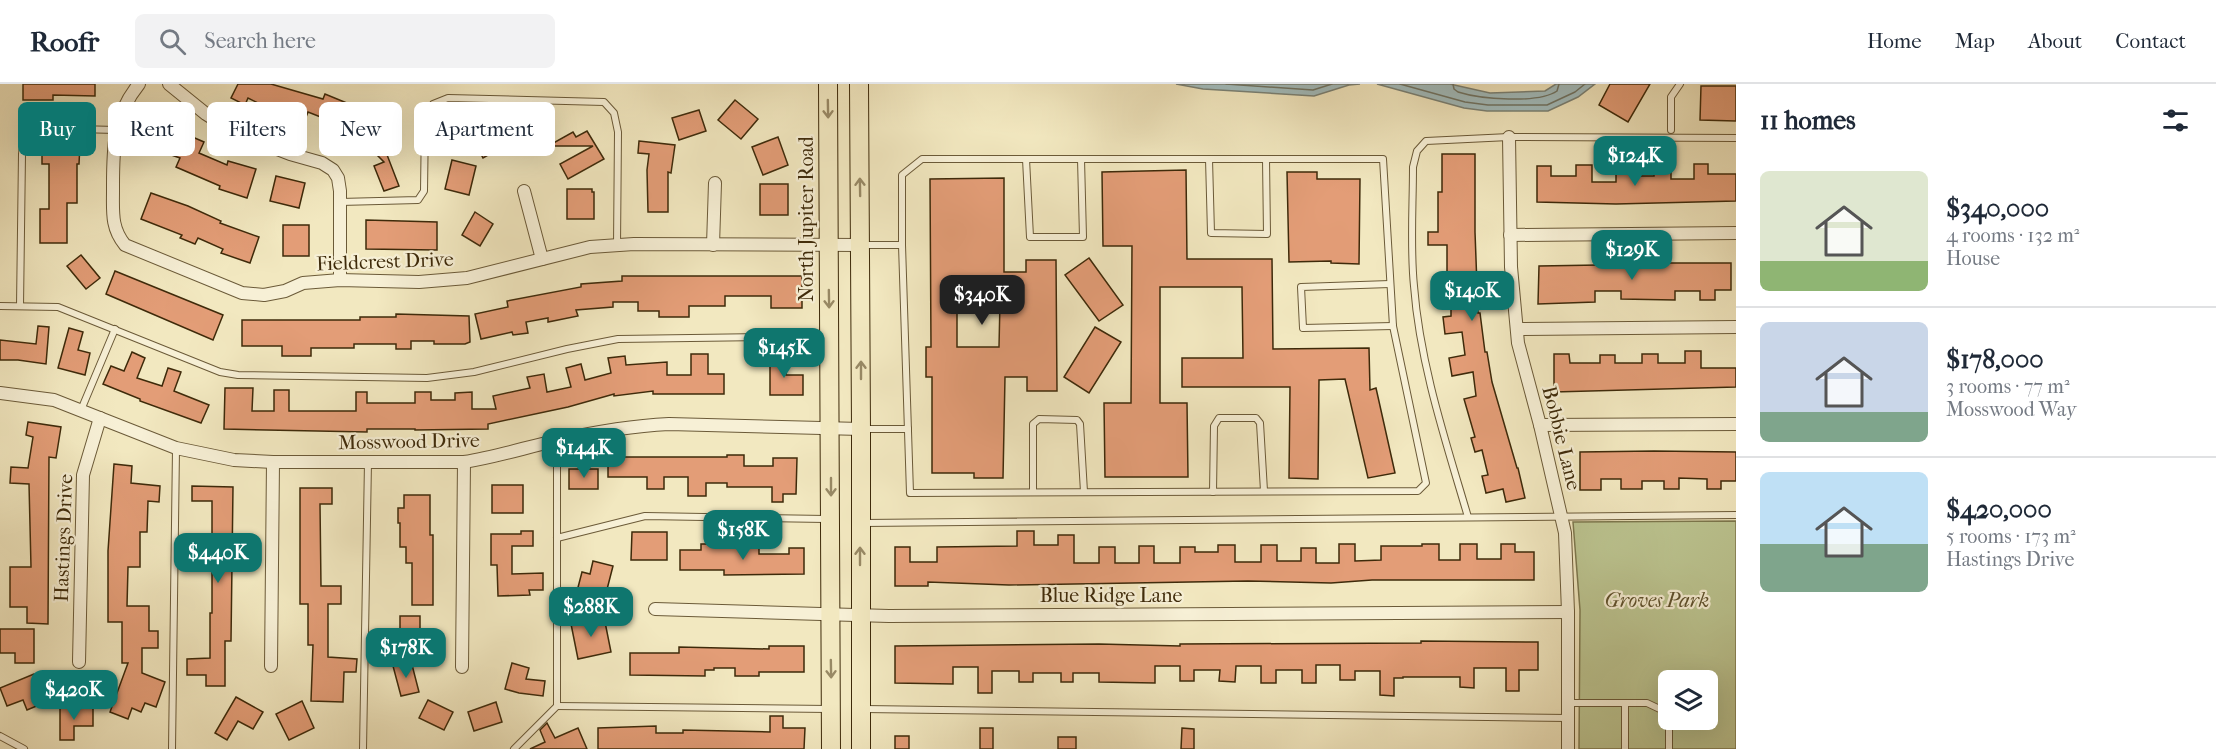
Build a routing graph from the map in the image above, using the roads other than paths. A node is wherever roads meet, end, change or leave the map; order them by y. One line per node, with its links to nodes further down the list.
1 (139, 84): 6 (street, Fieldcrest Drive)
2 (169, 84): 18 (street)
3 (828, 84): 25 (main road, North Jupiter Road, one-way to 25)
4 (859, 84): 24 (main road, one-way to 4)
5 (1680, 84): 8 (lane)
6 (127, 102)
7 (108, 129): 30 (lane)
8 (1671, 129)
9 (1509, 137): 10 (lane); 20 (street, Bobbie Lane); 54 (lane)
10 (1736, 138)
11 (112, 156): 27 (street, Fieldcrest Drive)
12 (1026, 159): 13 (lane); 13 (lane); 21 (lane)
13 (1081, 159): 14 (lane)
14 (1209, 159): 15 (lane); 15 (lane)
15 (1266, 159): 28 (lane)
16 (715, 183): 23 (street)
17 (524, 191): 26 (street)
18 (340, 202): 22 (lane); 27 (street)
19 (1736, 233): 20 (street)
20 (1510, 235): 33 (street, Bobbie Lane)
21 (902, 244): 24 (lane); 43 (lane)
22 (617, 245): 23 (street, Fieldcrest Drive); 26 (street, Fieldcrest Drive)
23 (713, 245): 25 (street, Fieldcrest Drive)
24 (860, 245): 25 (street, Fieldcrest Drive); 42 (main road, one-way to 24)
25 (828, 246): 35 (main road, North Jupiter Road, one-way to 35)
26 (542, 259): 27 (street, Fieldcrest Drive)
27 (340, 280)
28 (1390, 284): 31 (lane); 31 (lane)
29 (0, 306): 30 (lane)
30 (20, 306): 34 (lane)
31 (1393, 326): 49 (lane)
32 (1736, 327): 33 (street)
33 (1517, 328): 40 (street, Bobbie Lane)
34 (116, 329): 35 (lane); 37 (lane)
35 (830, 336): 41 (main road, North Jupiter Road)
36 (0, 393): 37 (street, Mosswood Drive)
37 (81, 410): 38 (street, Mosswood Drive)
38 (100, 418): 45 (street, Mosswood Drive); 63 (street, Hastings Drive)
39 (1736, 424): 40 (street)
40 (1540, 425): 55 (street, Bobbie Lane)
41 (831, 428): 42 (street, Mosswood Drive); 44 (street, Mosswood Drive); 56 (main road, North Jupiter Road, one-way to 56)
42 (861, 429): 43 (lane); 57 (main road)
43 (908, 429): 50 (lane)
44 (557, 440): 48 (street, Mosswood Drive); 58 (lane)
45 (176, 448): 46 (street, Mosswood Drive); 76 (lane)
46 (273, 462): 47 (street, Mosswood Drive); 64 (street)
47 (368, 462): 48 (street, Mosswood Drive); 77 (lane)
48 (464, 462): 65 (street)
49 (1264, 491): 52 (lane); 52 (lane)
50 (1033, 492): 51 (lane); 51 (lane)
51 (1084, 492): 52 (lane)
52 (1213, 492)
53 (1736, 515): 55 (lane)
54 (1468, 517): 55 (lane); 57 (lane)
55 (1561, 517): 60 (street, Bobbie Lane)
56 (831, 519): 58 (lane); 61 (main road, North Jupiter Road)
57 (861, 523): 62 (main road, one-way to 57)
58 (557, 538): 68 (lane)
59 (655, 609): 61 (street, Blue Ridge Lane)
60 (1568, 612): 62 (street, Blue Ridge Lane); 66 (street, Bobbie Lane)
61 (830, 613): 62 (street, Blue Ridge Lane); 70 (main road, North Jupiter Road, one-way to 70)
62 (860, 615): 71 (main road)
63 (79, 662)
64 (271, 666)
65 (462, 667)
66 (1568, 703): 67 (lane); 72 (street, Bobbie Lane)
67 (1624, 704): 69 (lane); 82 (lane)
68 (556, 706): 70 (lane); 78 (lane)
69 (1658, 708)
70 (832, 709): 79 (main road, North Jupiter Road)
71 (860, 709): 72 (lane); 80 (main road)
72 (1568, 718): 81 (street, Bobbie Lane)
73 (1668, 730): 83 (lane)
74 (0, 736): 75 (lane)
75 (24, 749)
76 (172, 749)
77 (363, 749)
78 (514, 749)
79 (831, 749)
80 (861, 749)
81 (1568, 749)
82 (1625, 749)
83 (1669, 749)

